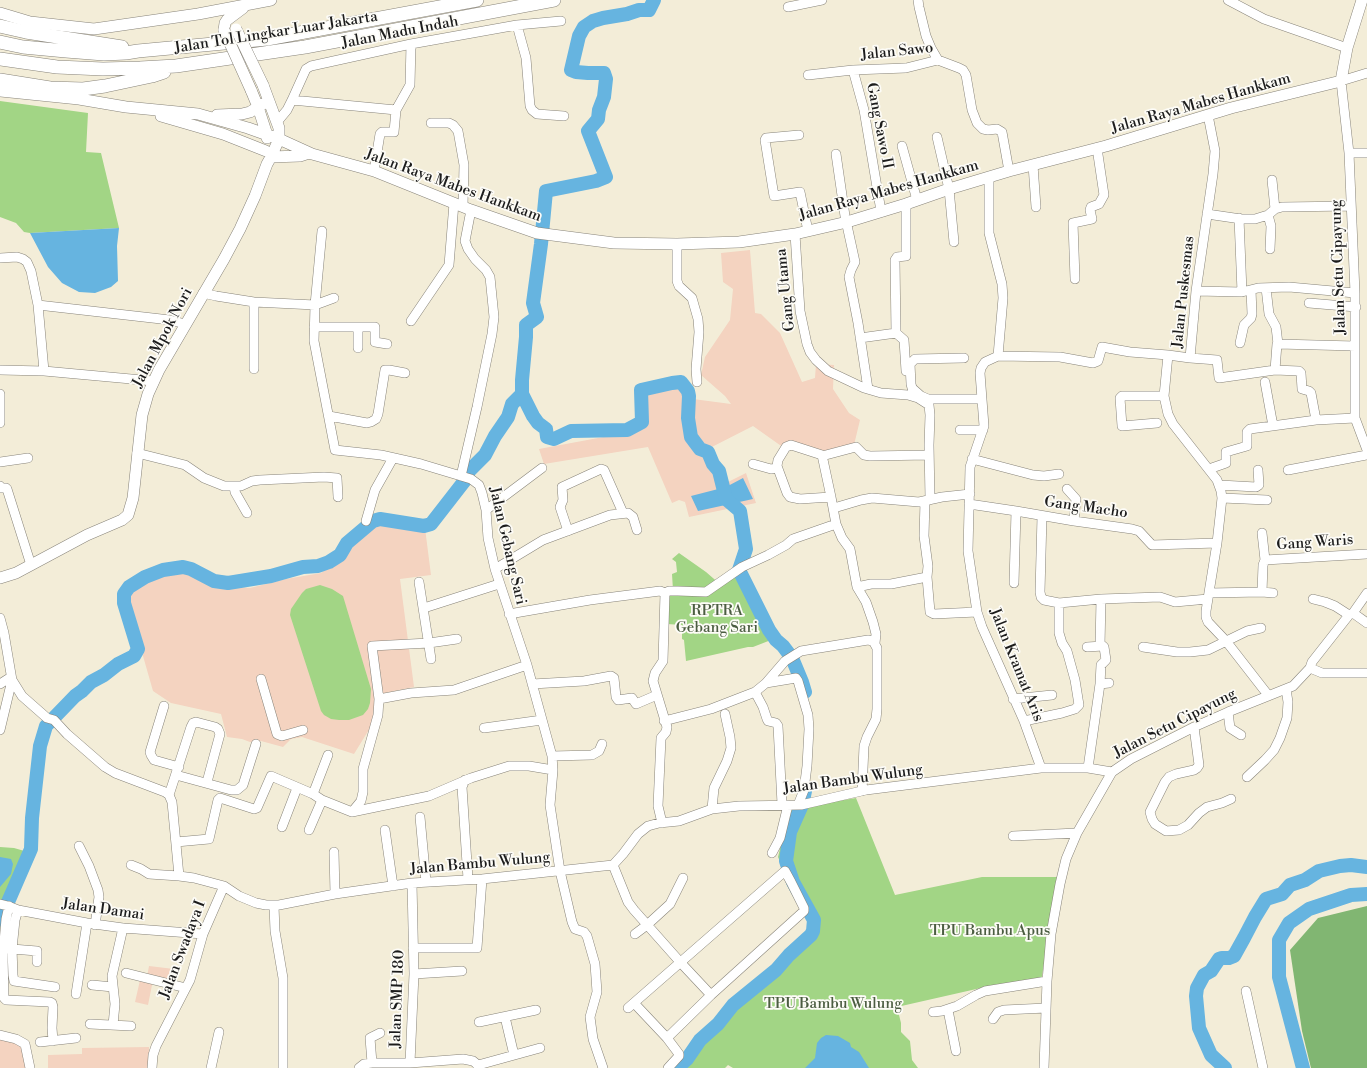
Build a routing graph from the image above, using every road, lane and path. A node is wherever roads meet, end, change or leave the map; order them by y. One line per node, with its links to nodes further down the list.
1 (271, 0): 8 (main road)
2 (477, 0): 19 (highway, Jalan Tol Lingkar Luar Jakarta)
3 (554, 0): 22 (highway, Jalan Tol Lingkar Luar Jakarta)
4 (822, 0): 9 (street)
5 (918, 0): 21 (street)
6 (1228, 0): 18 (street)
7 (1362, 0): 18 (main road)
8 (256, 3): 11 (main road); 13 (main road)
9 (788, 6)
10 (0, 13): 11 (main road)
11 (198, 14): 13 (main road)
12 (561, 21): 15 (street, Jalan Madu Indah)
13 (226, 25): 29 (main road, bridge); 32 (main road, bridge)
14 (0, 26): 19 (highway)
15 (518, 26): 17 (street, Jalan Madu Indah); 36 (street)
16 (0, 42): 19 (highway, Jalan Tol Lingkar Luar Jakarta)
17 (411, 44): 30 (street, Jalan Madu Indah); 33 (street)
18 (1347, 48): 27 (main road)
19 (138, 51)
20 (0, 59): 22 (highway, Jalan Tol Lingkar Luar Jakarta)
21 (938, 60): 23 (street, Jalan Sawo); 51 (street, Jalan Sawo)
22 (176, 66): 26 (highway)
23 (853, 70): 25 (street, Jalan Sawo); 59 (street, Gang Sawo II)
24 (1367, 73): 27 (street, Jalan Raya Mabes Hankkam)
25 (808, 75)
26 (0, 80)
27 (1341, 81): 35 (main road, Jalan Raya Mabes Hankkam); 44 (street, Jalan Setu Cipayung)
28 (0, 90): 31 (main road)
29 (269, 100): 32 (main road); 38 (main road)
30 (292, 100): 33 (street); 38 (street, Jalan Madu Indah)
31 (126, 107): 34 (main road); 48 (main road)
32 (258, 107): 34 (main road); 39 (main road)
33 (396, 110): 50 (street)
34 (198, 114): 39 (main road)
35 (1208, 115): 43 (main road, Jalan Raya Mabes Hankkam); 61 (street, Jalan Puskesmas)
36 (564, 116)
37 (431, 124): 56 (street)
38 (278, 130): 39 (main road); 46 (main road); 48 (main road, Jalan Mpok Nori)
39 (267, 135): 48 (main road, Jalan Mpok Nori)
40 (800, 135): 65 (street)
41 (937, 137): 54 (street)
42 (902, 146): 55 (street)
43 (1097, 148): 49 (main road, Jalan Raya Mabes Hankkam); 71 (street)
44 (1349, 153): 45 (street); 57 (street, Jalan Setu Cipayung)
45 (1367, 153)
46 (311, 154): 48 (main road); 50 (main road, Jalan Raya Mabes Hankkam)
47 (836, 154): 63 (street)
48 (268, 157): 75 (main road, Jalan Mpok Nori)
49 (1033, 165): 51 (main road, Jalan Raya Mabes Hankkam); 58 (street)
50 (374, 171): 56 (main road, Jalan Raya Mabes Hankkam)
51 (1009, 171): 52 (main road, Jalan Raya Mabes Hankkam)
52 (989, 177): 54 (main road, Jalan Raya Mabes Hankkam); 95 (street)
53 (1272, 180): 60 (street)
54 (949, 189): 55 (main road, Jalan Raya Mabes Hankkam); 67 (street)
55 (912, 202): 59 (main road, Jalan Raya Mabes Hankkam); 87 (street)
56 (463, 206): 68 (main road, Jalan Raya Mabes Hankkam); 83 (street); 135 (street)
57 (1351, 206): 60 (street); 76 (street, Jalan Setu Cipayung)
58 (1036, 207)
59 (881, 211): 63 (main road, Jalan Raya Mabes Hankkam)
60 (1271, 212): 62 (street); 69 (street)
61 (1207, 214): 62 (street); 73 (street, Jalan Puskesmas)
62 (1238, 218): 74 (street)
63 (846, 222): 65 (main road, Jalan Raya Mabes Hankkam); 88 (street)
64 (322, 231): 81 (street, Jalan Gebang Sari)
65 (808, 231): 66 (main road, Jalan Raya Mabes Hankkam)
66 (795, 234): 68 (main road, Jalan Raya Mabes Hankkam); 106 (street, Gang Utama)
67 (954, 242)
68 (677, 244): 104 (street)
69 (1270, 249)
70 (0, 258): 80 (street)
71 (1075, 279)
72 (1266, 288): 74 (street); 76 (street); 91 (street)
73 (1196, 291): 74 (street); 97 (street, Jalan Puskesmas)
74 (1246, 291): 89 (street)
75 (204, 292): 78 (street); 84 (main road, Jalan Mpok Nori)
76 (1355, 293): 82 (street, Jalan Setu Cipayung)
77 (334, 298): 81 (street)
78 (254, 302): 81 (street); 98 (street)
79 (1309, 303): 82 (street)
80 (38, 305): 84 (street); 100 (street)
81 (315, 305): 85 (street, Jalan Gebang Sari)
82 (1356, 307): 92 (street, Jalan Setu Cipayung)
83 (411, 321)
84 (185, 324): 103 (main road, Jalan Mpok Nori)
85 (314, 327): 86 (street); 111 (street, Jalan Gebang Sari)
86 (358, 327): 90 (street); 93 (street)
87 (896, 333): 88 (street); 108 (street)
88 (860, 338): 106 (street)
89 (1240, 342)
90 (387, 344)
91 (1277, 344): 92 (street); 101 (street)
92 (1355, 346): 112 (street, Jalan Setu Cipayung)
93 (358, 348)
94 (1168, 355): 95 (street); 97 (street, Jalan Puskesmas); 109 (street, Jalan Puskesmas)
95 (998, 356): 110 (street, Jalan Kramat Aris)
96 (964, 358): 110 (street)
97 (1190, 358): 101 (street)
98 (254, 369)
99 (0, 370): 100 (street)
100 (44, 370): 103 (street)
101 (1275, 370): 113 (street)
102 (405, 373): 111 (street)
103 (153, 382): 120 (main road, Jalan Mpok Nori)
104 (697, 382)
105 (1265, 382): 116 (street)
106 (868, 389): 108 (street, Gang Utama)
107 (0, 394): 114 (street)
108 (908, 395): 121 (street, Gang Utama)
109 (1164, 396): 115 (street); 131 (street, Jalan Puskesmas)
110 (982, 400): 118 (street, Jalan Kramat Aris)
111 (328, 416): 125 (street, Jalan Gebang Sari)
112 (1355, 418): 113 (street); 119 (street, Jalan Setu Cipayung)
113 (1316, 420): 116 (street)
114 (0, 423)
115 (1157, 423)
116 (1273, 426): 131 (street)
117 (960, 430): 118 (street)
118 (983, 430): 126 (street, Jalan Kramat Aris)
119 (1367, 450)
120 (137, 453): 137 (street); 162 (main road, Jalan Mpok Nori)
121 (929, 455): 123 (street); 144 (street)
122 (1367, 455): 133 (street)
123 (822, 456): 130 (street); 142 (street)
124 (28, 458): 127 (street)
125 (393, 458): 135 (street, Jalan Gebang Sari); 153 (street)
126 (972, 459): 134 (street); 140 (street, Jalan Kramat Aris)
127 (0, 462)
128 (753, 464): 130 (street)
129 (542, 468): 148 (street)
130 (777, 468): 142 (street)
131 (1209, 469): 136 (street, Jalan Puskesmas)
132 (1258, 470): 136 (street)
133 (1288, 470)
134 (1059, 474)
135 (461, 476): 148 (street, Jalan Gebang Sari)
136 (1220, 485): 143 (street, Jalan Puskesmas)
137 (234, 486): 141 (street); 150 (street)
138 (0, 488): 162 (street)
139 (1067, 489): 154 (street)
140 (970, 494): 144 (street); 146 (street, Jalan Kramat Aris)
141 (338, 497)
142 (831, 497): 147 (street)
143 (1222, 498): 145 (street); 159 (street, Jalan Puskesmas)
144 (927, 500): 147 (street); 164 (street)
145 (1267, 500)
146 (968, 504): 149 (street, Gang Macho); 179 (street, Jalan Kramat Aris)
147 (834, 508): 155 (street)
148 (486, 510): 163 (street, Jalan Gebang Sari)
149 (1016, 511): 152 (street, Gang Macho); 167 (street)
150 (247, 513)
151 (623, 513): 156 (street); 157 (street); 157 (street)
152 (1042, 516): 154 (street, Gang Macho); 177 (street)
153 (366, 521)
154 (1074, 521): 159 (street, Gang Macho)
155 (836, 524): 169 (street); 171 (street)
156 (637, 530)
157 (568, 531): 163 (street)
158 (1262, 534): 161 (street)
159 (1217, 543): 174 (street, Jalan Puskesmas)
160 (1367, 554): 161 (street, Gang Waris)
161 (1265, 560): 170 (street)
162 (31, 565): 165 (main road, Jalan Mpok Nori)
163 (495, 569): 168 (street, Jalan Gebang Sari)
164 (927, 577): 169 (street); 179 (street)
165 (0, 578)
166 (419, 582): 178 (street)
167 (1014, 583)
168 (499, 584): 178 (street); 180 (street, Jalan Gebang Sari)
169 (857, 587): 188 (street)
170 (1262, 592): 172 (street); 174 (street)
171 (665, 593): 180 (street); 204 (street)
172 (1273, 593)
173 (1367, 593): 181 (street, Jalan Setu Cipayung)
174 (1208, 596): 175 (street); 186 (street, Jalan Puskesmas)
175 (1101, 599): 177 (street); 189 (street)
176 (1313, 599): 181 (street)
177 (1059, 603): 213 (street)
178 (424, 608): 187 (street)
179 (978, 612): 207 (street, Jalan Kramat Aris)
180 (509, 614): 193 (street, Jalan Gebang Sari)
181 (1351, 614): 183 (street); 194 (street, Jalan Setu Cipayung)
182 (0, 618): 196 (street)
183 (1367, 623)
184 (1261, 628): 186 (street)
185 (457, 639): 187 (street)
186 (1226, 641): 191 (street); 205 (street, Jalan Puskesmas)
187 (429, 643): 192 (street); 206 (street)
188 (875, 644): 200 (street); 232 (street)
189 (1100, 646): 190 (street); 224 (street)
190 (1087, 647)
191 (1143, 647)
192 (431, 659)
193 (527, 665): 199 (street, Jalan Gebang Sari); 206 (street)
194 (1310, 668): 195 (street); 201 (street, Jalan Setu Cipayung)
195 (1367, 673)
196 (11, 679): 198 (street); 216 (street); 234 (street)
197 (261, 679): 217 (street)
198 (0, 684)
199 (532, 684): 204 (street); 211 (street, Jalan Gebang Sari)
200 (766, 684): 202 (street); 237 (street)
201 (1286, 689): 205 (street, Jalan Setu Cipayung); 228 (street)
202 (755, 692): 212 (street); 238 (street)
203 (1052, 694): 207 (street)
204 (657, 695): 212 (street)
205 (1268, 695): 209 (street, Jalan Setu Cipayung)
206 (378, 699): 240 (street)
207 (1013, 699): 213 (street, Jalan Kramat Aris)
208 (164, 706): 226 (street)
209 (1228, 712): 214 (street, Jalan Setu Cipayung); 218 (street)
210 (725, 714): 239 (street)
211 (542, 720): 215 (street); 222 (street, Jalan Gebang Sari)
212 (664, 721): 242 (street)
213 (1024, 721): 223 (street, Jalan Kramat Aris)
214 (1194, 727): 227 (street, Jalan Setu Cipayung); 235 (street)
215 (484, 728)
216 (0, 730)
217 (303, 730)
218 (1241, 735)
219 (256, 744): 230 (street)
220 (602, 744): 222 (street)
221 (328, 755): 233 (street)
222 (552, 756): 225 (street, Jalan Gebang Sari)
223 (1041, 768): 224 (street, Jalan Bambu Wulung); 232 (street, Jalan Bambu Wulung)
224 (1088, 768): 227 (street, Jalan Bambu Wulung)
225 (553, 770): 229 (street); 254 (street, Jalan Gebang Sari)
226 (178, 771): 230 (street); 230 (street); 234 (street)
227 (1112, 772): 246 (street, Jalan Setu Cipayung)
228 (1248, 777)
229 (465, 780): 240 (street); 257 (street)
230 (207, 782)
231 (297, 788): 233 (street); 243 (street); 248 (street)
232 (862, 791): 237 (street, Jalan Bambu Wulung)
233 (313, 794): 236 (street)
234 (169, 795): 248 (street)
235 (1231, 798)
236 (322, 800): 240 (street); 244 (street)
237 (803, 804): 238 (street, Jalan Bambu Wulung)
238 (785, 805): 239 (street, Jalan Bambu Wulung); 251 (street)
239 (712, 809): 242 (street, Jalan Bambu Wulung)
240 (352, 812)
241 (420, 817): 259 (street)
242 (662, 823): 252 (street, Jalan Bambu Wulung)
243 (282, 827)
244 (309, 830)
245 (385, 830): 262 (street)
246 (1077, 833): 247 (street); 279 (street, Jalan Setu Cipayung)
247 (1013, 836)
248 (176, 842): 255 (street)
249 (79, 846): 267 (street)
250 (334, 852): 263 (street)
251 (772, 853)
252 (613, 864): 254 (street, Jalan Bambu Wulung); 268 (street)
253 (131, 865): 255 (street, Jalan Bambu Wulung)
254 (560, 871): 258 (street, Jalan Bambu Wulung); 316 (street, Jalan Gebang Sari)
255 (179, 876): 261 (street, Jalan Bambu Wulung)
256 (683, 878): 268 (street)
257 (468, 879): 258 (street, Jalan Bambu Wulung); 259 (street, Jalan Bambu Wulung)
258 (482, 879): 272 (street)
259 (426, 882): 260 (street, Jalan Bambu Wulung)
260 (412, 883): 262 (street, Jalan Bambu Wulung); 272 (street, Jalan SMP 180)
261 (224, 886): 265 (street, Jalan Bambu Wulung); 270 (street, Jalan Swadaya I)
262 (393, 886): 263 (street, Jalan Bambu Wulung)
263 (334, 894): 265 (street, Jalan Bambu Wulung)
264 (5, 905): 266 (street, Jalan Damai); 287 (street)
265 (274, 906): 314 (street)
266 (18, 910): 267 (street, Jalan Damai); 273 (street)
267 (91, 924): 269 (street, Jalan Damai); 285 (street)
268 (647, 925): 271 (street); 275 (street)
269 (123, 928): 270 (street, Jalan Damai); 282 (street)
270 (203, 934): 283 (street, Jalan Swadaya I)
271 (635, 934)
272 (413, 948): 278 (street, Jalan SMP 180)
273 (12, 949): 274 (street); 281 (street)
274 (37, 962)
275 (680, 963): 286 (street); 286 (street); 302 (street)
276 (462, 971): 278 (street)
277 (126, 972): 283 (street)
278 (414, 974): 309 (street, Jalan SMP 180)
279 (1046, 981): 288 (street, Jalan Setu Cipayung); 290 (street)
280 (92, 985): 282 (street)
281 (55, 987)
282 (113, 987): 296 (street)
283 (186, 988): 312 (street, Jalan Swadaya I)
284 (1246, 991): 319 (street)
285 (76, 994)
286 (712, 995): 302 (street)
287 (2, 1002): 303 (street)
288 (1046, 1008): 293 (street); 318 (street, Jalan Setu Cipayung)
289 (536, 1010): 292 (street)
290 (948, 1010): 291 (street); 306 (street)
291 (933, 1012)
292 (505, 1017): 294 (street); 307 (street)
293 (993, 1019)
294 (479, 1022)
295 (90, 1024): 296 (street)
296 (113, 1025): 297 (street)
297 (131, 1026)
298 (219, 1032): 313 (street)
299 (380, 1033): 308 (street)
300 (0, 1035): 311 (street)
301 (76, 1038): 303 (street)
302 (667, 1038): 317 (street)
303 (53, 1040): 304 (street)
304 (40, 1042)
305 (540, 1048): 307 (street)
306 (956, 1051)
307 (514, 1055): 310 (street)
308 (372, 1063): 309 (street, Jalan SMP 180); 315 (street, Jalan SMP 180)
309 (410, 1063): 310 (street)
310 (478, 1066)
311 (30, 1068)
312 (152, 1068)
313 (211, 1068)
314 (283, 1068)
315 (359, 1068)
316 (603, 1068)
317 (668, 1068)
318 (1044, 1068)
319 (1263, 1068)

